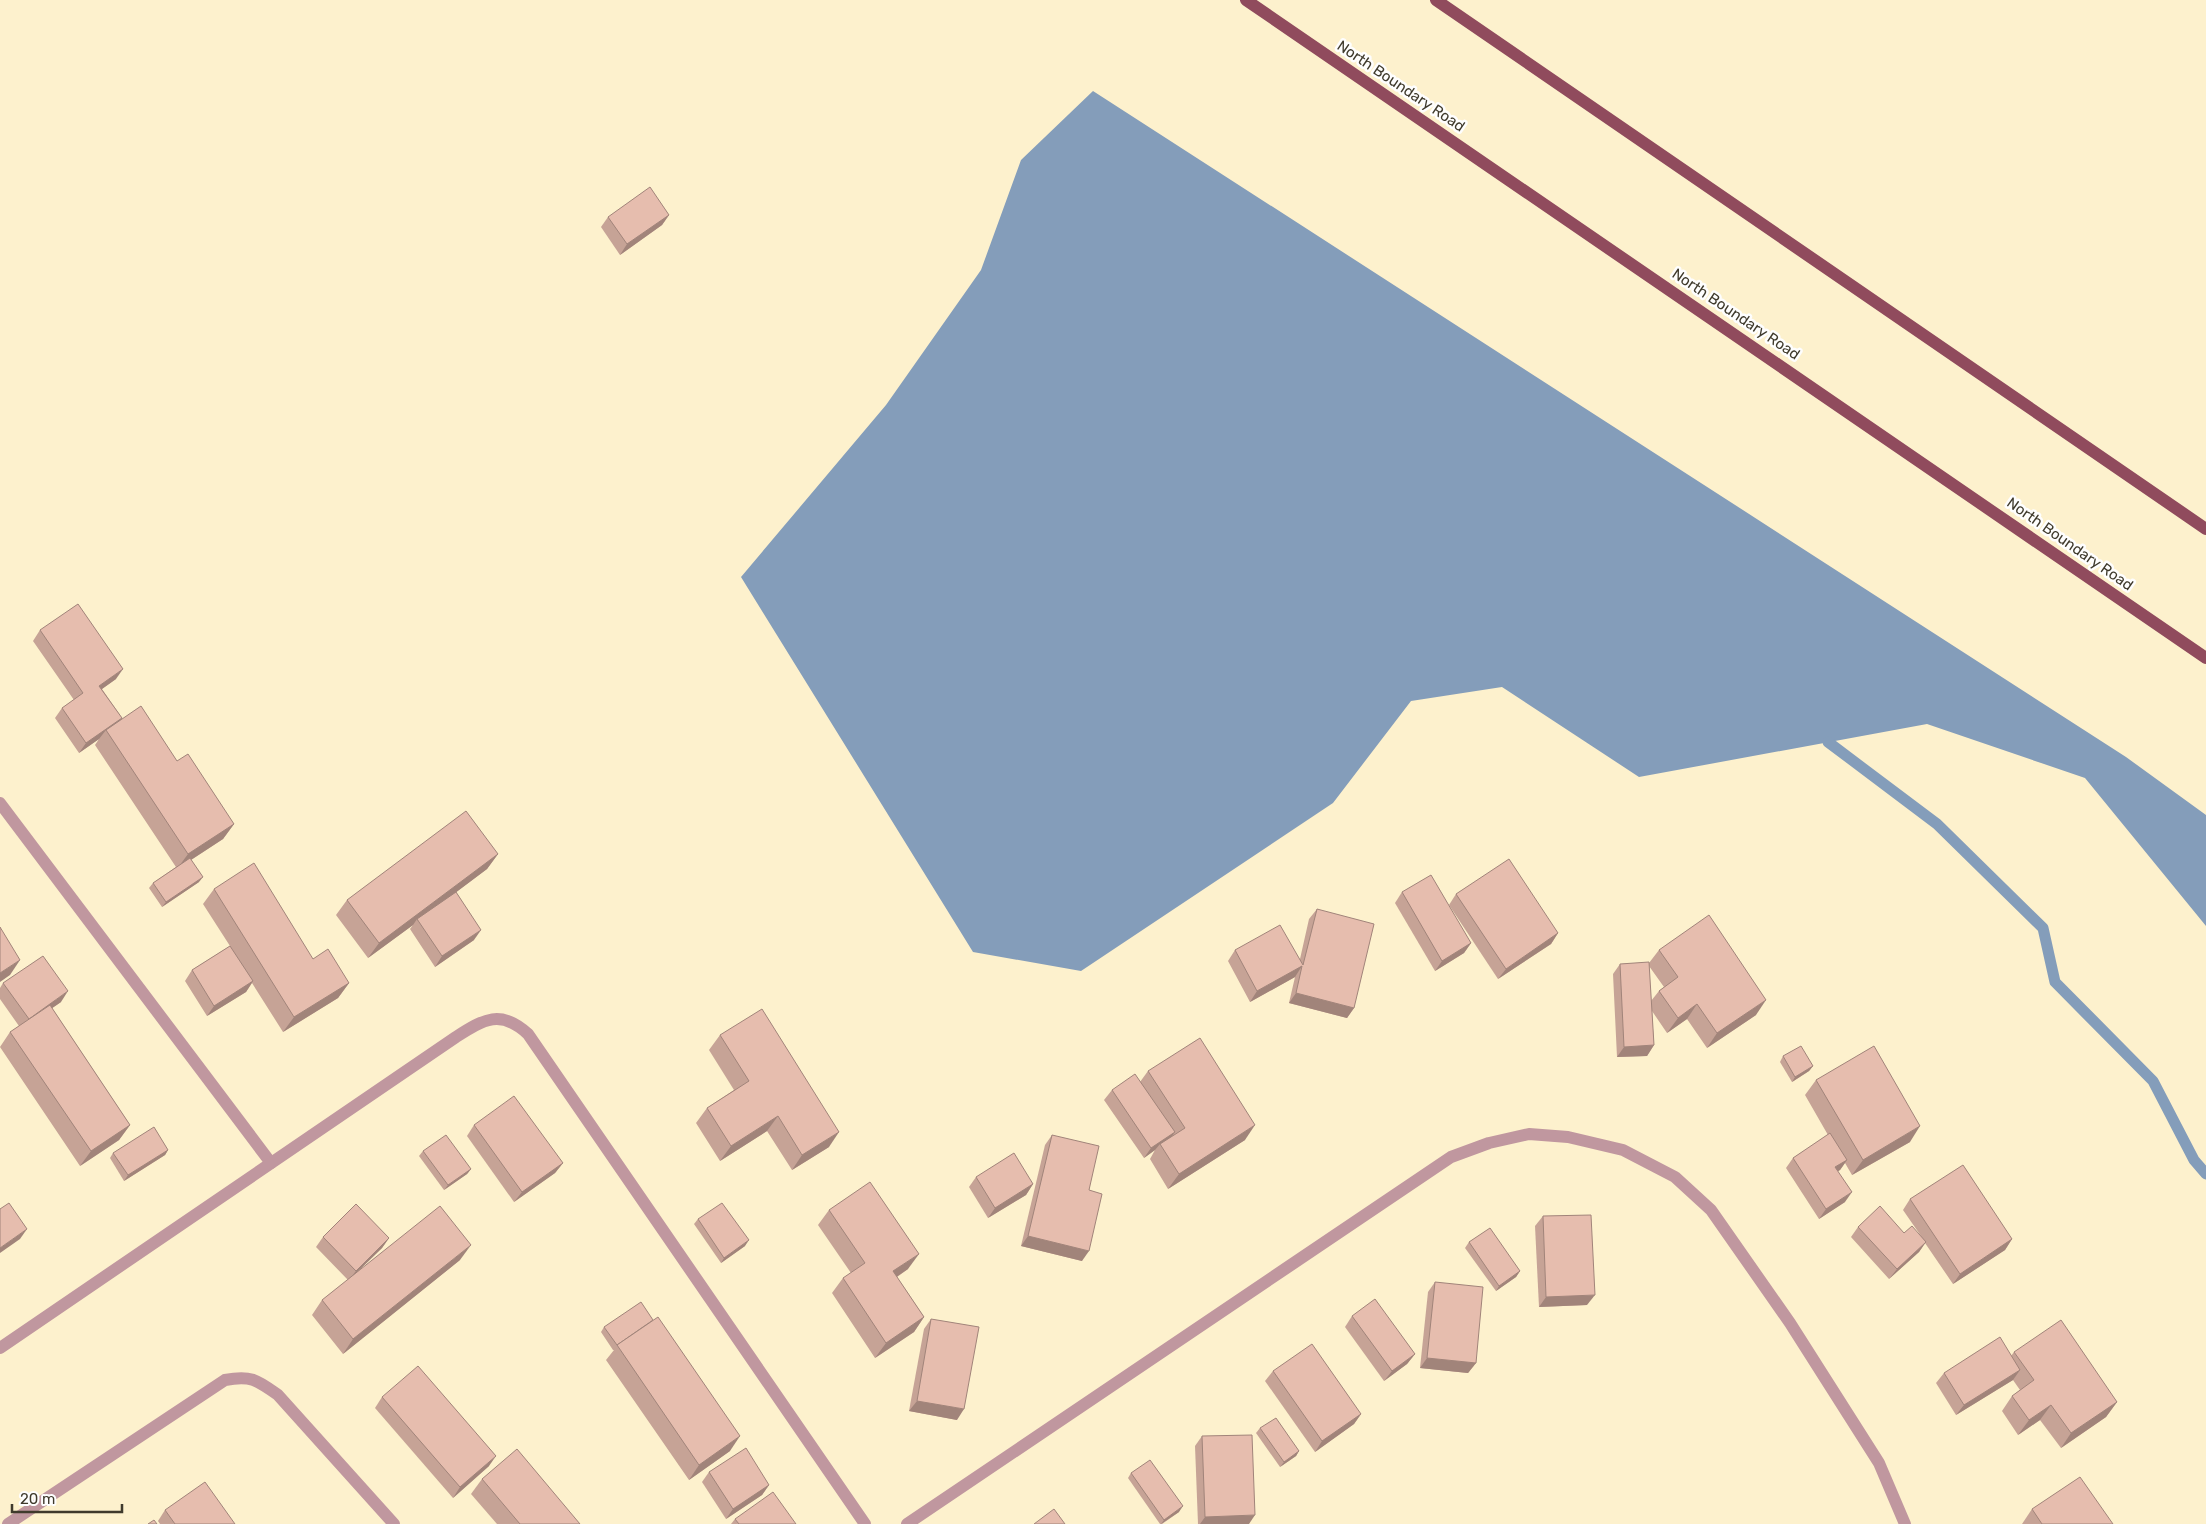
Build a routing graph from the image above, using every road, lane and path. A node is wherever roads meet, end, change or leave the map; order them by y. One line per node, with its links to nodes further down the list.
1 (1246, 0): 4 (main road, North Boundary Road)
2 (1436, 0): 3 (main road)
3 (2206, 529)
4 (2206, 658)
5 (0, 803): 6 (street)
6 (271, 1163): 7 (street); 10 (street)
7 (0, 1348)
8 (8, 1524): 9 (street)
9 (394, 1524)
10 (865, 1524)
11 (907, 1524): 12 (street)
12 (1905, 1524)

